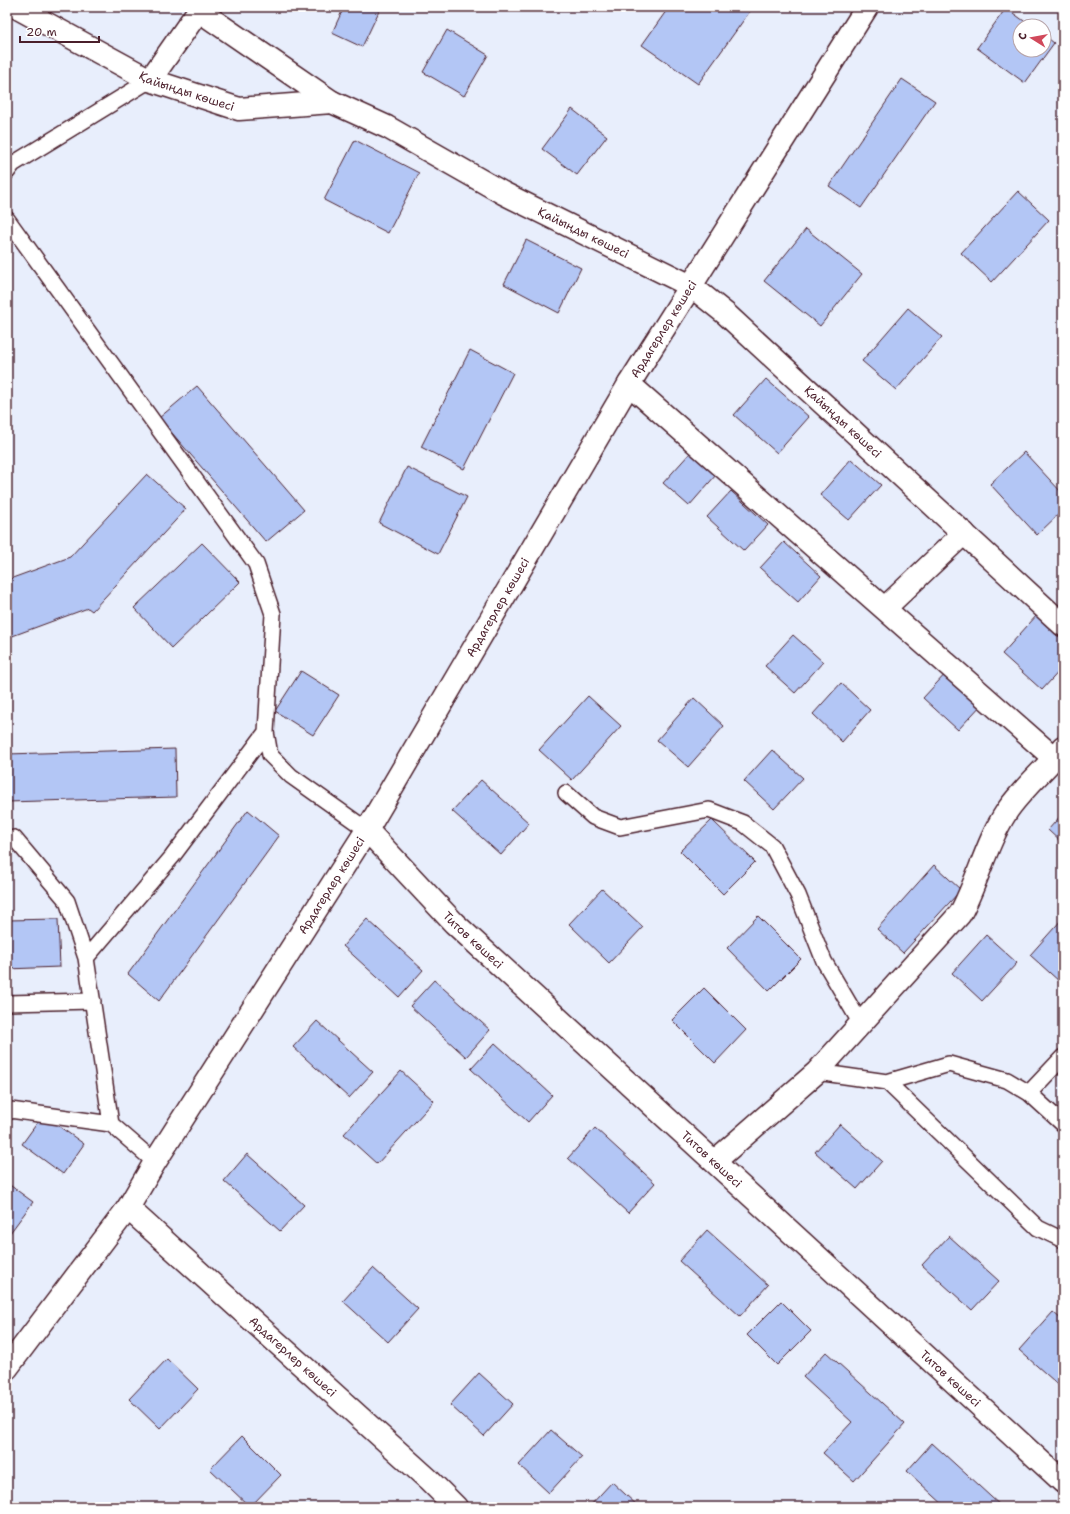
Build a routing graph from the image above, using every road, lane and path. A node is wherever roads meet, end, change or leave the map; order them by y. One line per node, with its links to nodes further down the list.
1 (16, 7): 4 (street, Қайыңды көшесі)
2 (200, 9): 4 (street); 5 (street)
3 (860, 9): 8 (street, Ардагерлер көшесі)
4 (150, 80): 5 (street, Қайыңды көшесі); 6 (lane)
5 (332, 102): 8 (street, Қайыңды көшесі)
6 (7, 172)
7 (7, 218): 13 (lane)
8 (691, 286): 9 (street, Ардагерлер көшесі); 10 (street, Қайыңды көшесі)
9 (629, 384): 11 (street); 16 (street, Ардагерлер көшесі)
10 (964, 533): 11 (street); 12 (street, Қайыңды көшесі)
11 (885, 608): 14 (street)
12 (1063, 625)
13 (266, 732): 16 (lane); 18 (lane)
14 (1059, 753): 21 (street)
15 (566, 793): 21 (lane)
16 (367, 830): 29 (street, Титов көшесі); 30 (street, Ардагерлер көшесі)
17 (14, 838): 18 (lane)
18 (86, 958): 19 (lane)
19 (93, 1001): 20 (lane); 27 (lane)
20 (7, 1003)
21 (861, 1024): 23 (street)
22 (1063, 1057): 25 (lane)
23 (817, 1072): 24 (lane); 29 (street)
24 (887, 1082): 25 (lane); 32 (lane)
25 (1029, 1093): 28 (lane)
26 (7, 1113): 27 (lane)
27 (111, 1124): 30 (lane)
28 (1063, 1124)
29 (715, 1161): 34 (street, Титов көшесі)
30 (156, 1162): 31 (street, Ардагерлер көшесі)
31 (128, 1208): 33 (street, Ардагерлер көшесі); 35 (street, Ардагерлер көшесі)
32 (1063, 1240)
33 (7, 1368)
34 (1063, 1482)
35 (456, 1507)

